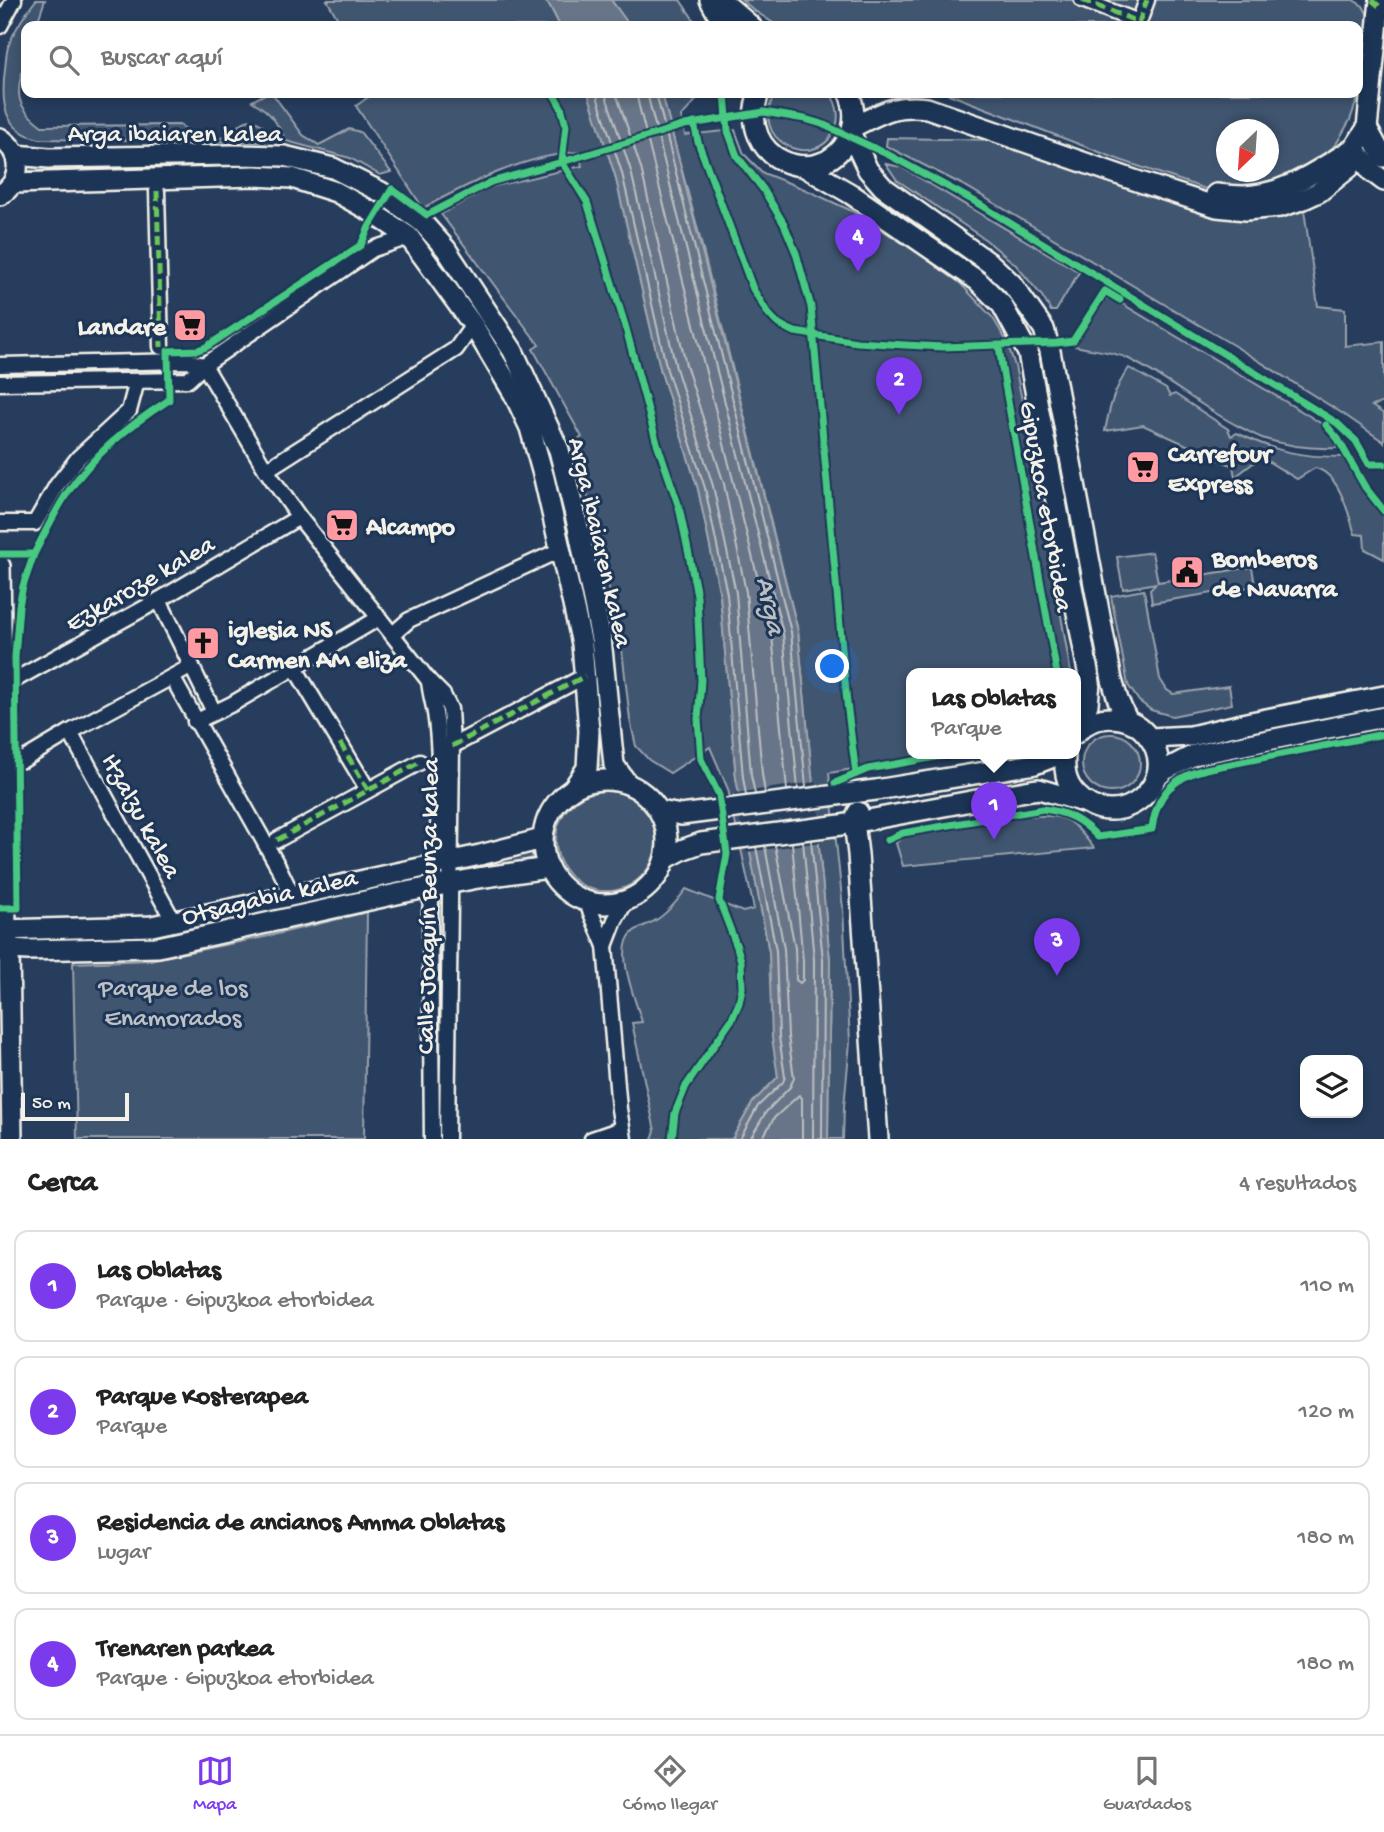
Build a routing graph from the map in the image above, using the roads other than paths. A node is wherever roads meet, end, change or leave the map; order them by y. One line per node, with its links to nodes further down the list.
1 (14, 0): 11 (street)
2 (710, 0): 7 (street)
3 (721, 0): 8 (street)
4 (1082, 0): 9 (street)
5 (1147, 0): 10 (street)
6 (1379, 3): 15 (street)
7 (721, 21)
8 (745, 21)
9 (1136, 21)
10 (1139, 21)
11 (0, 26)
12 (755, 98): 20 (street, Gipuzkoa etorbidea)
13 (851, 98): 16 (street, Gipuzkoa etorbidea)
14 (926, 98): 19 (street)
15 (1367, 128): 19 (street); 21 (street)
16 (852, 130): 19 (street); 20 (street); 48 (street, Gipuzkoa etorbidea)
17 (0, 138): 18 (street)
18 (16, 155): 22 (street); 24 (street, Arga ibaiaren kalea)
19 (1352, 157): 21 (street)
20 (803, 166): 50 (street, Gipuzkoa etorbidea)
21 (1381, 167)
22 (7, 189): 24 (street, Arga ibaiaren kalea)
23 (157, 191): 26 (street)
24 (419, 225): 25 (street, Arga ibaiaren kalea); 28 (street); 60 (street, Arga ibaiaren kalea)
25 (473, 325): 31 (street); 34 (street, Arga ibaiaren kalea)
26 (161, 346)
27 (0, 365): 28 (street)
28 (204, 366): 29 (street); 31 (street, Calle Joaquín Beunza kalea)
29 (137, 381): 30 (street); 33 (street)
30 (0, 383)
31 (266, 470): 32 (street, Calle Joaquín Beunza kalea)
32 (299, 517): 36 (street, Ezkaroze kalea); 37 (street, Calle Joaquín Beunza kalea)
33 (0, 523)
34 (560, 550): 38 (street); 42 (street, Arga ibaiaren kalea)
35 (0, 566): 44 (street)
36 (159, 600): 39 (street); 44 (street, Ezkaroze kalea)
37 (379, 618): 38 (street, Calle Joaquín Beunza kalea); 40 (street)
38 (393, 635): 43 (street, Calle Joaquín Beunza kalea)
39 (192, 666): 41 (street); 46 (street)
40 (295, 668): 46 (street); 62 (street)
41 (172, 677): 49 (street); 52 (street)
42 (585, 677): 54 (street); 61 (street, Arga ibaiaren kalea)
43 (429, 681): 54 (street, Calle Joaquín Beunza kalea); 70 (street, Calle Joaquín Beunza kalea)
44 (2, 688): 58 (street)
45 (1384, 696): 53 (street)
46 (214, 712): 49 (street)
47 (1384, 717): 59 (street)
48 (1127, 720): 51 (street); 53 (street)
49 (195, 722): 74 (street)
50 (1081, 724)
51 (1081, 729)
52 (70, 732): 58 (street); 77 (street, Itzalzu kalea)
53 (1150, 738): 59 (street)
54 (452, 746): 70 (street, Calle Joaquín Beunza kalea)
55 (1049, 759): 63 (street)
56 (1063, 759): 64 (street)
57 (420, 762): 62 (street)
58 (4, 764): 78 (street)
59 (1156, 778): 64 (street)
60 (627, 783): 61 (street); 65 (street)
61 (575, 787): 67 (street)
62 (368, 790): 68 (street)
63 (876, 790): 65 (street); 66 (street)
64 (1083, 802): 66 (street)
65 (660, 811): 69 (street)
66 (845, 824): 69 (street); 85 (street)
67 (542, 839): 70 (street, Otsagabia kalea); 71 (street)
68 (277, 840)
69 (665, 859): 76 (street)
70 (444, 863): 72 (street, Calle Joaquín Beunza kalea); 73 (street, Calle Joaquín Beunza kalea); 74 (street, Otsagabia kalea)
71 (548, 868): 72 (street, Otsagabia kalea); 75 (street)
72 (452, 884): 73 (street, Otsagabia kalea); 83 (street, Calle Joaquín Beunza kalea)
73 (432, 887): 78 (street, Otsagabia kalea); 82 (street, Calle Joaquín Beunza kalea)
74 (292, 895): 77 (street, Otsagabia kalea)
75 (586, 901): 76 (street); 79 (street)
76 (626, 901): 79 (street)
77 (174, 922): 78 (street, Otsagabia kalea)
78 (4, 939): 81 (street)
79 (605, 946): 80 (street)
80 (623, 1134): 84 (street)
81 (12, 1139)
82 (432, 1139)
83 (447, 1139)
84 (592, 1139)
85 (878, 1139)

